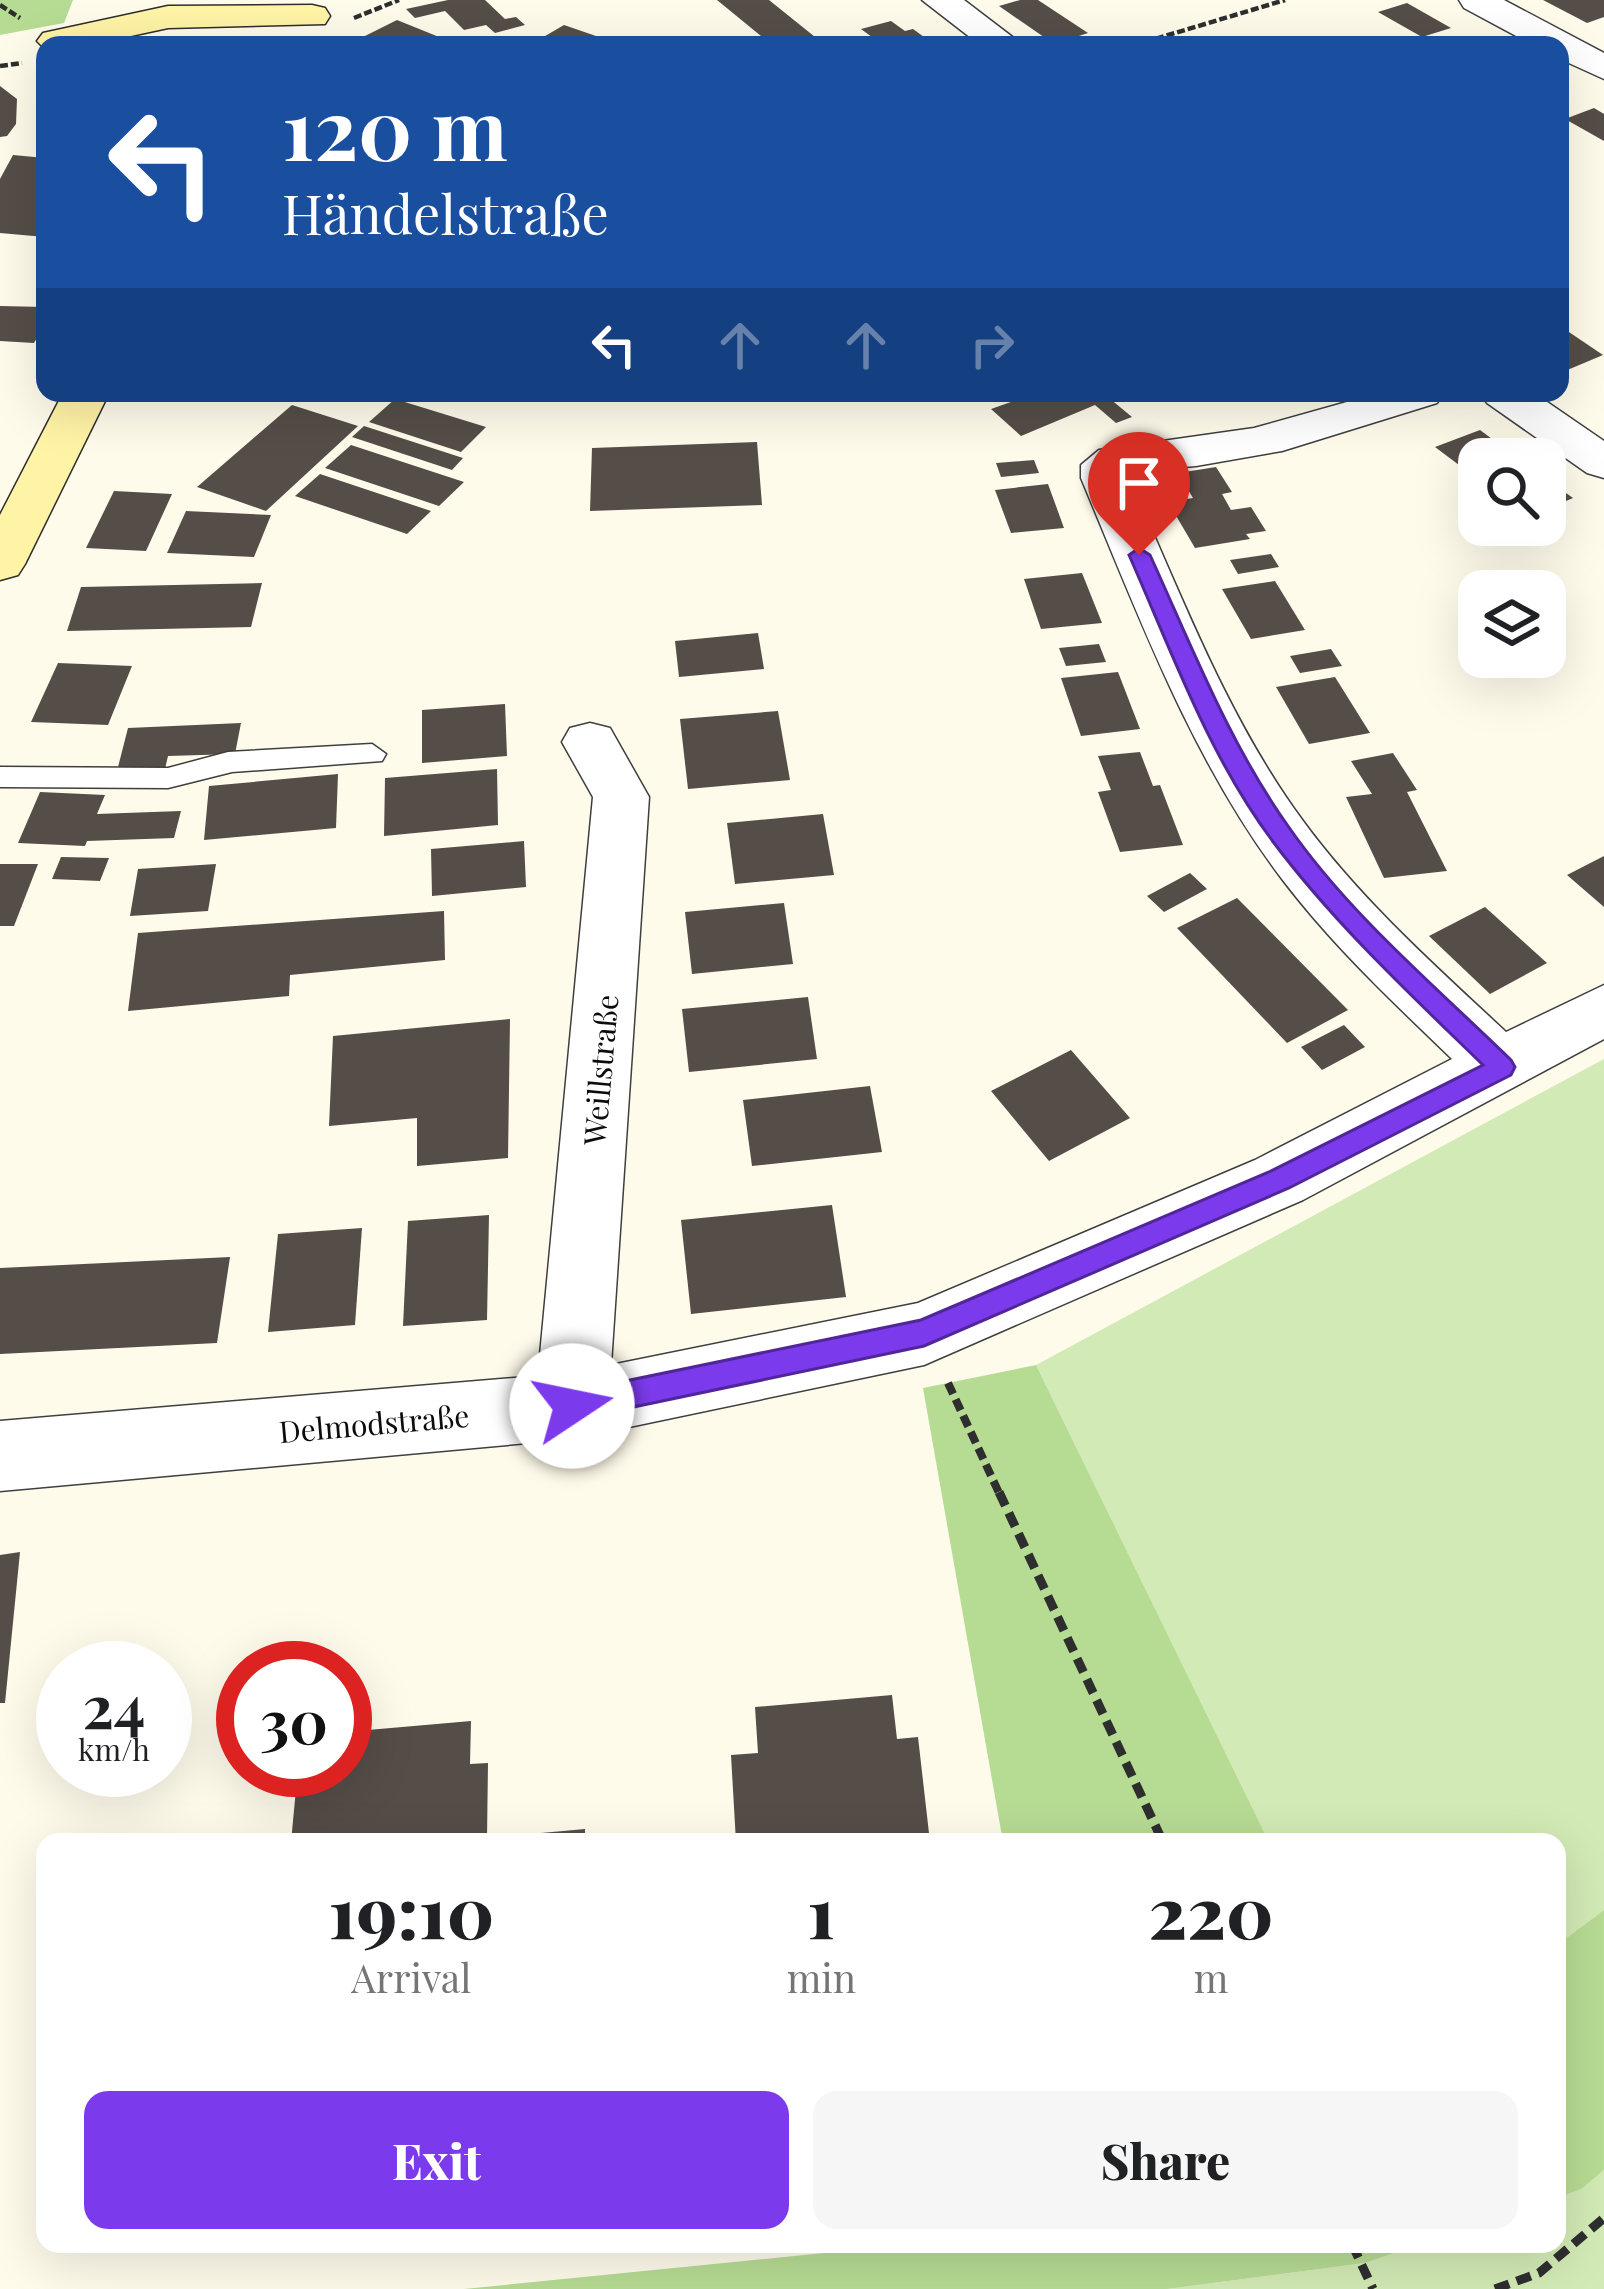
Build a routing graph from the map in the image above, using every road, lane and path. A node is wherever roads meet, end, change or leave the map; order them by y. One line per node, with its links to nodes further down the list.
1 (940, 0): 7 (street)
2 (1285, 0): 8 (path)
3 (1477, 0): 9 (street)
4 (327, 9): 5 (main road); 6 (main road)
5 (77, 36)
6 (286, 36)
7 (991, 36)
8 (1165, 36)
9 (1554, 36)
10 (81, 402): 14 (main road)
11 (1393, 402): 19 (street)
12 (1516, 402): 13 (street)
13 (1604, 463)
14 (0, 564)
15 (590, 742): 21 (street, Weillstraße)
16 (372, 754): 17 (lane)
17 (0, 777)
18 (1604, 1010): 19 (street, Delmodstraße)
19 (1502, 1067): 20 (street, Delmodstraße)
20 (924, 1333): 21 (street, Delmodstraße); 23 (path)
21 (572, 1406): 22 (street, Delmodstraße)
22 (0, 1456)
23 (1159, 1833)
24 (1604, 2218): 25 (path)
25 (1566, 2250)
26 (1356, 2253): 28 (path)
27 (1562, 2253): 29 (path)
28 (1373, 2289)
29 (1495, 2289)

